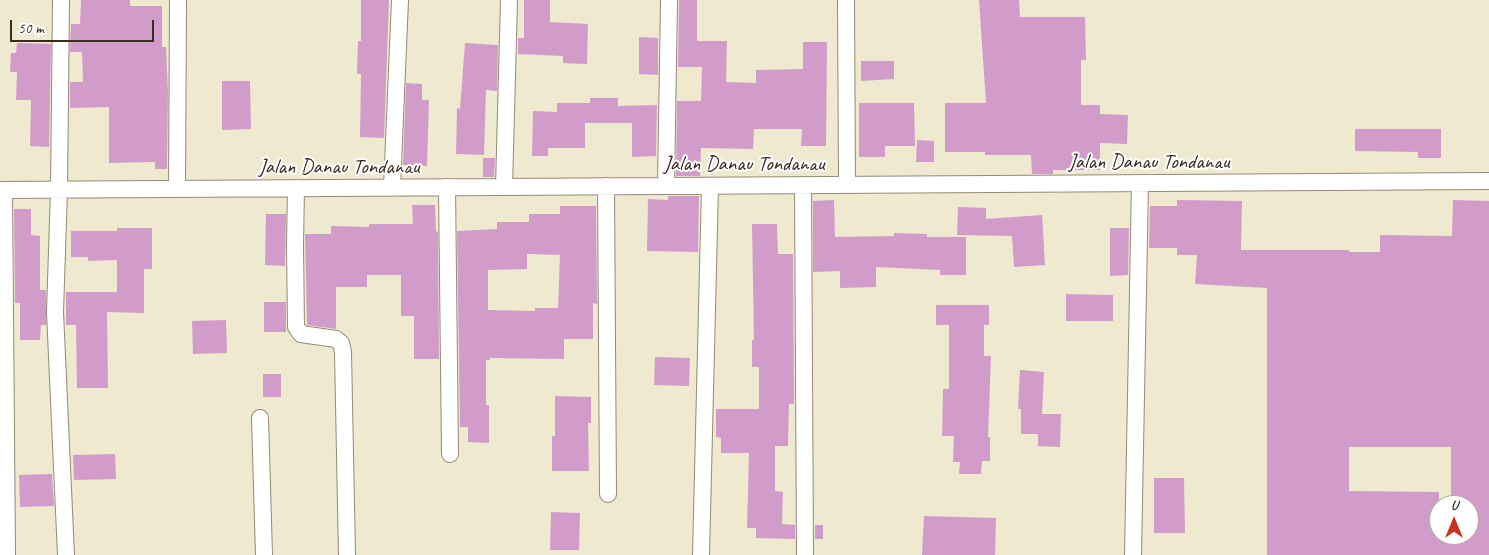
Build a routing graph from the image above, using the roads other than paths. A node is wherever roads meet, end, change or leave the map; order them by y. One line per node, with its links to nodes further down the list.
1 (61, 0): 20 (street)
2 (178, 0): 18 (street)
3 (400, 0): 17 (street)
4 (509, 0): 15 (street)
5 (668, 0): 12 (street)
6 (846, 0): 10 (street)
7 (1489, 181): 8 (street, Jalan Danau Tondanau)
8 (1140, 183): 10 (street, Jalan Danau Tondanau); 30 (street)
9 (803, 185): 10 (street, Jalan Danau Tondanau); 13 (street, Jalan Danau Tondanau); 29 (street)
10 (847, 185)
11 (606, 186): 12 (street, Jalan Danau Tondanau); 15 (street, Jalan Danau Tondanau); 23 (street)
12 (666, 186): 13 (street, Jalan Danau Tondanau)
13 (710, 186): 28 (street)
14 (447, 187): 15 (street, Jalan Danau Tondanau); 17 (street, Jalan Danau Tondanau); 22 (street)
15 (504, 187)
16 (296, 188): 17 (street, Jalan Danau Tondanau); 18 (street, Jalan Danau Tondanau); 27 (street)
17 (392, 188)
18 (177, 189): 20 (street, Jalan Danau Tondanau)
19 (2, 190): 20 (street, Jalan Danau Tondanau); 24 (street)
20 (59, 190): 25 (street)
21 (260, 418): 26 (street)
22 (450, 454)
23 (608, 494)
24 (6, 555)
25 (66, 555)
26 (264, 555)
27 (347, 555)
28 (701, 555)
29 (805, 555)
30 (1133, 555)

